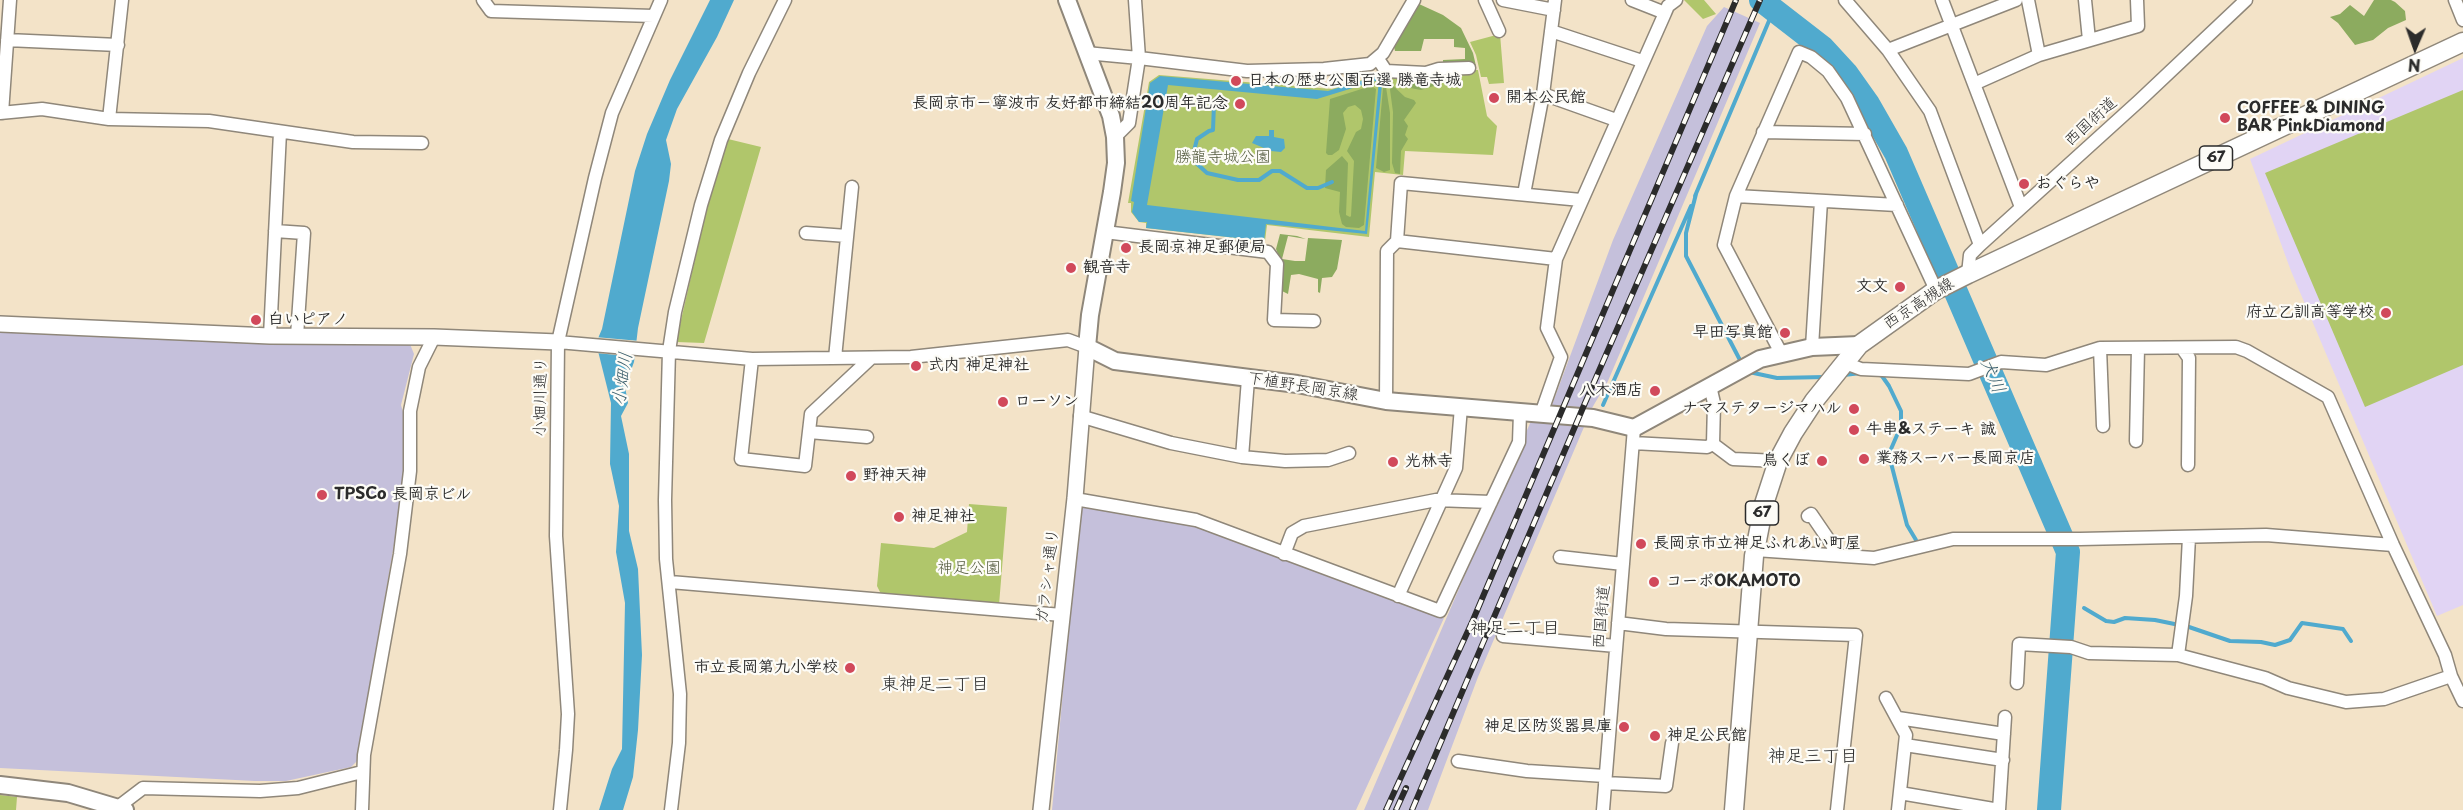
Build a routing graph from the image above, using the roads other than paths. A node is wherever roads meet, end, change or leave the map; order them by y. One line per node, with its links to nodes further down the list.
1 (10, 0): 28 (street)
2 (122, 0): 31 (street)
3 (483, 0): 23 (street)
4 (662, 0): 23 (street, 小畑川通り)
5 (785, 0): 76 (street)
6 (1067, 0): 33 (main road)
7 (1135, 0): 35 (street)
8 (1414, 0): 36 (street)
9 (1485, 0): 26 (street)
10 (1503, 0): 21 (street)
11 (1632, 0): 22 (street)
12 (1676, 0): 22 (street)
13 (1845, 0): 32 (street)
14 (1942, 0): 25 (street)
15 (2016, 0): 25 (street)
16 (2028, 0): 34 (street)
17 (2085, 0): 29 (street)
18 (2137, 0): 29 (street)
19 (2246, 0): 55 (street, 西国街道)
20 (2455, 0): 24 (street)
21 (1554, 5): 27 (street)
22 (1665, 13): 37 (street)
23 (653, 16): 69 (street, 小畑川通り)
24 (2463, 20)
25 (1951, 26): 32 (street); 39 (street)
26 (1499, 31)
27 (1551, 31): 37 (street); 40 (street)
28 (7, 40): 31 (street); 41 (street)
29 (2089, 40): 34 (street)
30 (2463, 42): 63 (main road, 西京高槻線 / 67)
31 (118, 45): 42 (street)
32 (1888, 50): 61 (street)
33 (1086, 53): 35 (street); 47 (main road)
34 (2039, 55): 39 (street)
35 (1139, 58): 36 (street); 47 (street)
36 (1378, 59): 38 (street)
37 (1642, 61): 43 (street)
38 (1469, 68)
39 (1974, 84): 55 (street)
40 (1543, 94): 43 (street); 50 (street)
41 (1, 113): 42 (street)
42 (109, 119): 44 (street)
43 (1616, 120): 52 (street)
44 (280, 132): 48 (street); 56 (street)
45 (1763, 132): 46 (street); 46 (street); 51 (street)
46 (1865, 134): 54 (street)
47 (1115, 137): 57 (main road)
48 (422, 143)
49 (852, 187): 59 (street)
50 (1524, 194): 52 (street); 60 (street)
51 (1737, 195): 53 (street); 77 (street)
52 (1581, 200): 62 (street)
53 (1821, 201): 54 (street); 72 (street)
54 (1897, 205): 63 (street)
55 (2021, 207): 61 (street, 西国街道)
56 (275, 231): 66 (street); 67 (street)
57 (1105, 232): 64 (street); 71 (main road)
58 (806, 233): 59 (street)
59 (847, 236): 78 (street)
60 (1397, 241): 62 (street); 84 (street)
61 (1980, 245): 63 (street, 西国街道)
62 (1556, 259): 87 (street)
63 (1951, 282): 70 (main road, 西京高槻線 / 67)
64 (1314, 321)
65 (0, 324): 66 (street)
66 (270, 336): 67 (street)
67 (297, 336): 68 (street)
68 (434, 337): 69 (street); 129 (street)
69 (558, 342): 76 (street); 135 (street, 小畑川通り)
70 (1859, 345): 72 (main road); 81 (main road, 西京高槻線 / 67)
71 (1087, 347): 79 (street); 82 (main road, 下植野長岡京線); 88 (street, ガラシャ通り)
72 (1812, 347): 77 (main road)
73 (2100, 348): 74 (street); 81 (street); 89 (street)
74 (2138, 348): 75 (street); 93 (street)
75 (2182, 348): 98 (street); 104 (street)
76 (666, 351): 80 (street); 110 (street)
77 (1781, 353): 83 (main road)
78 (835, 358): 79 (street); 80 (street)
79 (871, 358): 90 (street)
80 (752, 359): 90 (street)
81 (1845, 363): 97 (main road, 西京高槻線 / 67)
82 (1248, 379): 84 (main road, 下植野長岡京線); 96 (street)
83 (1710, 386): 91 (main road); 94 (street)
84 (1386, 401): 85 (main road, 下植野長岡京線)
85 (1461, 407): 86 (main road, 下植野長岡京線); 100 (street)
86 (1520, 412): 87 (main road, 下植野長岡京線); 101 (street)
87 (1541, 414): 91 (main road, 下植野長岡京線)
88 (1080, 416): 96 (street); 99 (street, ガラシャ通り)
89 (2103, 426)
90 (809, 432): 92 (street)
91 (1633, 435): 94 (street); 109 (street, 西国街道)
92 (867, 437)
93 (2136, 441)
94 (1713, 444): 97 (street)
95 (1349, 453): 96 (street)
96 (1242, 457)
97 (1778, 461): 105 (main road, 西京高槻線 / 67)
98 (2188, 465)
99 (1075, 499): 106 (street); 112 (street, ガラシャ通り)
100 (1442, 500): 101 (street); 106 (street); 111 (street)
101 (1491, 502): 111 (street)
102 (1808, 516): 107 (street)
103 (2189, 537): 104 (street); 107 (street); 117 (street)
104 (2393, 545): 118 (street)
105 (1755, 550): 107 (street); 114 (main road, 西京高槻線 / 67)
106 (1284, 554): 111 (street)
107 (1839, 555)
108 (1560, 557): 109 (street)
109 (1623, 564): 113 (street, 西国街道)
110 (670, 582): 112 (street); 136 (street)
111 (1398, 596)
112 (1062, 615): 137 (street, ガラシャ通り)
113 (1618, 623): 114 (street); 116 (street, 西国街道)
114 (1748, 631): 139 (main road, 西京高槻線 / 67); 140 (street)
115 (1503, 636): 116 (street)
116 (1616, 646): 130 (street, 西国街道)
117 (2178, 656): 118 (street); 119 (street)
118 (2451, 676): 121 (street)
119 (2017, 683)
120 (1887, 698): 123 (street)
121 (2463, 701)
122 (2005, 717): 124 (street)
123 (1898, 718): 124 (street); 126 (street)
124 (2004, 734): 127 (street)
125 (1672, 743): 130 (street)
126 (1905, 745): 127 (street); 132 (street)
127 (2003, 760): 142 (street)
128 (1458, 761): 130 (street)
129 (362, 772): 133 (street); 134 (street)
130 (1605, 779): 138 (street, 西国街道)
131 (0, 785): 133 (main road)
132 (1900, 793): 141 (street); 142 (street)
133 (121, 808)
134 (362, 810)
135 (560, 810)
136 (671, 810)
137 (1041, 810)
138 (1603, 810)
139 (1734, 810)
140 (1837, 810)
141 (1898, 810)
142 (1999, 810)

